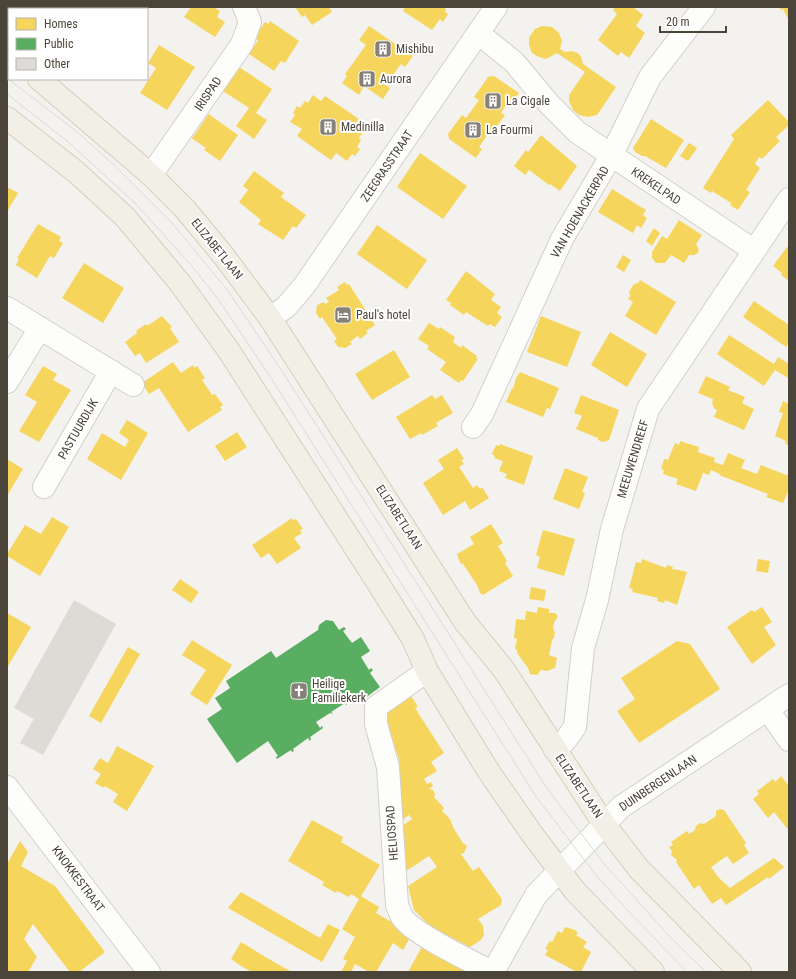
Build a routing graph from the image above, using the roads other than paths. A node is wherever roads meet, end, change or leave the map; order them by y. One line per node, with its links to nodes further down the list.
1 (244, 7): 8 (street, IRISPAD)
2 (496, 7): 4 (street, ZEEGRASSTRAAT)
3 (704, 7): 7 (street, VAN HOENACKERPAD)
4 (478, 33): 7 (street, KREKELPAD); 12 (street, ZEEGRASSTRAAT)
5 (40, 80): 8 (main road, ELIZABETLAAN)
6 (8, 120): 19 (main road)
7 (612, 156): 10 (street, KREKELPAD); 17 (street, VAN HOENACKERPAD)
8 (151, 175): 12 (main road, ELIZABETLAAN)
9 (789, 199): 10 (street, MEEUWENDREEF)
10 (753, 250): 23 (street, MEEUWENDREEF)
11 (7, 308): 13 (street)
12 (270, 318): 23 (main road, ELIZABETLAAN)
13 (40, 328): 14 (street); 15 (street)
14 (111, 372): 16 (street); 18 (street, PASTUURDIJK)
15 (7, 382)
16 (133, 385)
17 (473, 427)
18 (44, 487)
19 (427, 671): 26 (main road); 28 (street, HELIOSPAD)
20 (789, 696): 21 (street, DUINBERGENLAAN)
21 (768, 710): 22 (street); 25 (street, DUINBERGENLAAN)
22 (789, 740)
23 (554, 748): 25 (main road, ELIZABETLAAN)
24 (7, 787): 27 (street, KNOKKESTRAAT)
25 (604, 824): 26 (street, DUINBERGENLAAN); 30 (main road, ELIZABETLAAN)
26 (559, 872): 28 (street, DUINBERGENLAAN); 29 (main road)
27 (140, 969)
28 (492, 972)
29 (652, 972)
30 (740, 972)

